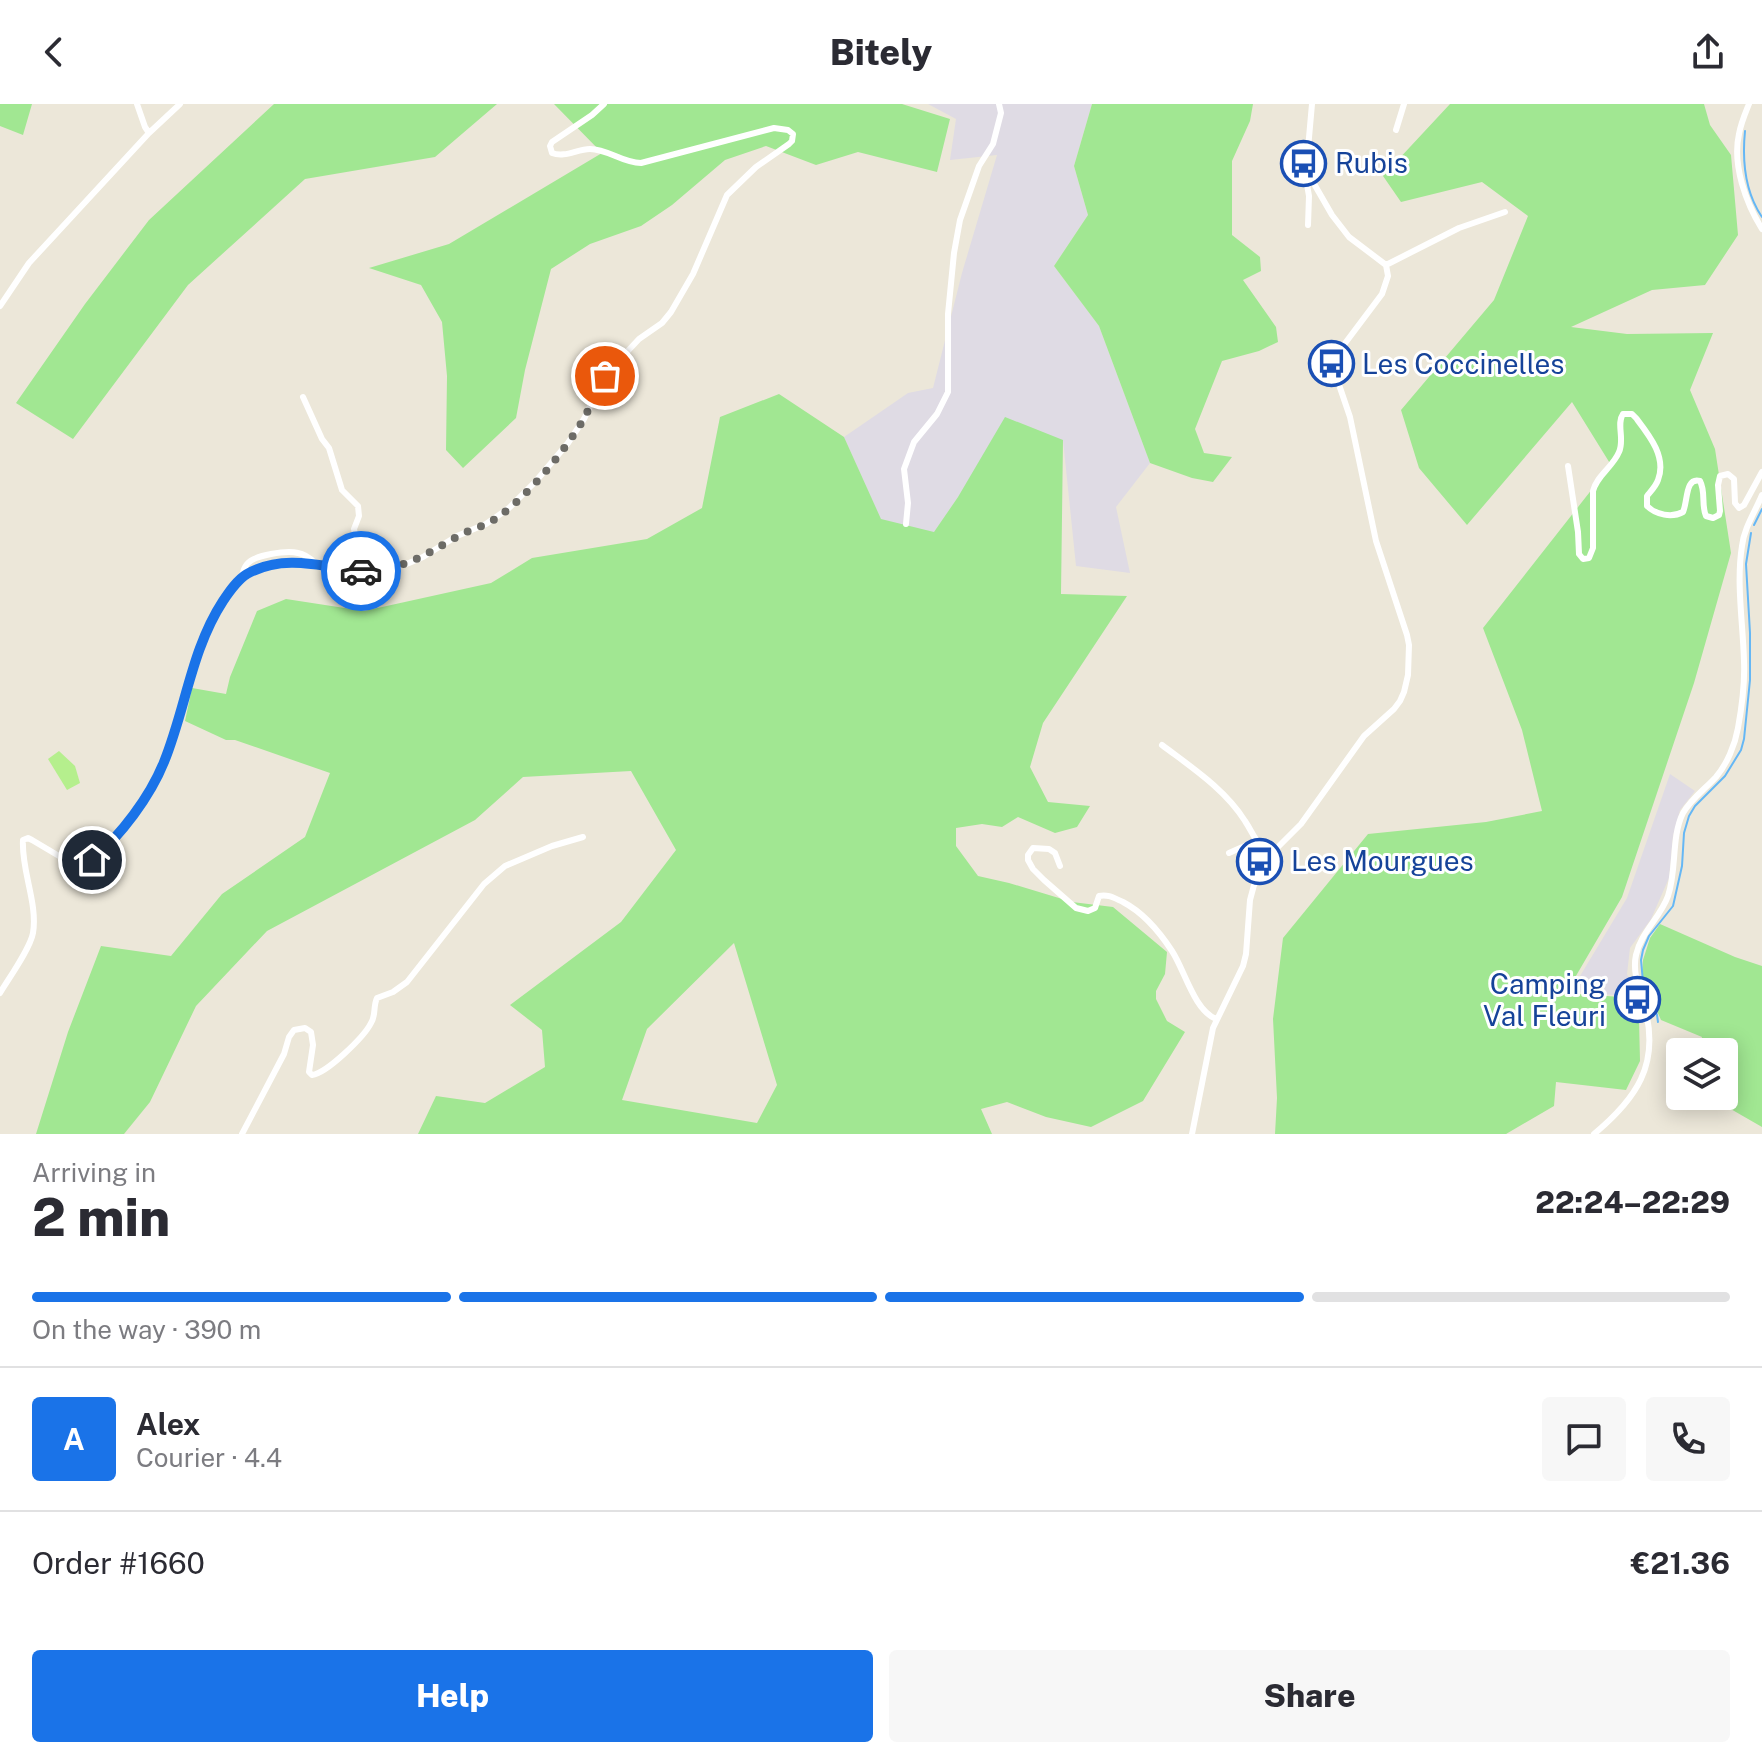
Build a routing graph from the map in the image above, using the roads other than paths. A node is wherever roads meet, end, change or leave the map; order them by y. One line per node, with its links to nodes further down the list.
1 (137, 104): 9 (street)
2 (180, 104): 9 (street)
3 (604, 104): 22 (street)
4 (999, 104): 20 (street)
5 (1312, 104): 10 (street)
6 (1404, 104): 8 (street)
7 (1749, 104): 13 (street)
8 (1396, 130)
9 (149, 133): 15 (street)
10 (1308, 170): 12 (street); 14 (street)
11 (1505, 212): 14 (street)
12 (1308, 225)
13 (1762, 229)
14 (1386, 265): 27 (street)
15 (0, 306)
16 (303, 397): 22 (street)
17 (1568, 466): 18 (street)
18 (1762, 472)
19 (1762, 495): 33 (street)
20 (906, 524)
21 (315, 563): 22 (street); 23 (street); 23 (street)
22 (368, 570)
23 (242, 578): 29 (street)
24 (1162, 745): 27 (street)
25 (583, 837): 32 (street)
26 (1229, 853): 27 (street)
27 (1271, 855): 30 (street)
28 (1060, 866): 30 (street)
29 (0, 993)
30 (1216, 1019): 31 (street)
31 (1195, 1133)
32 (242, 1134)
33 (1594, 1134)

